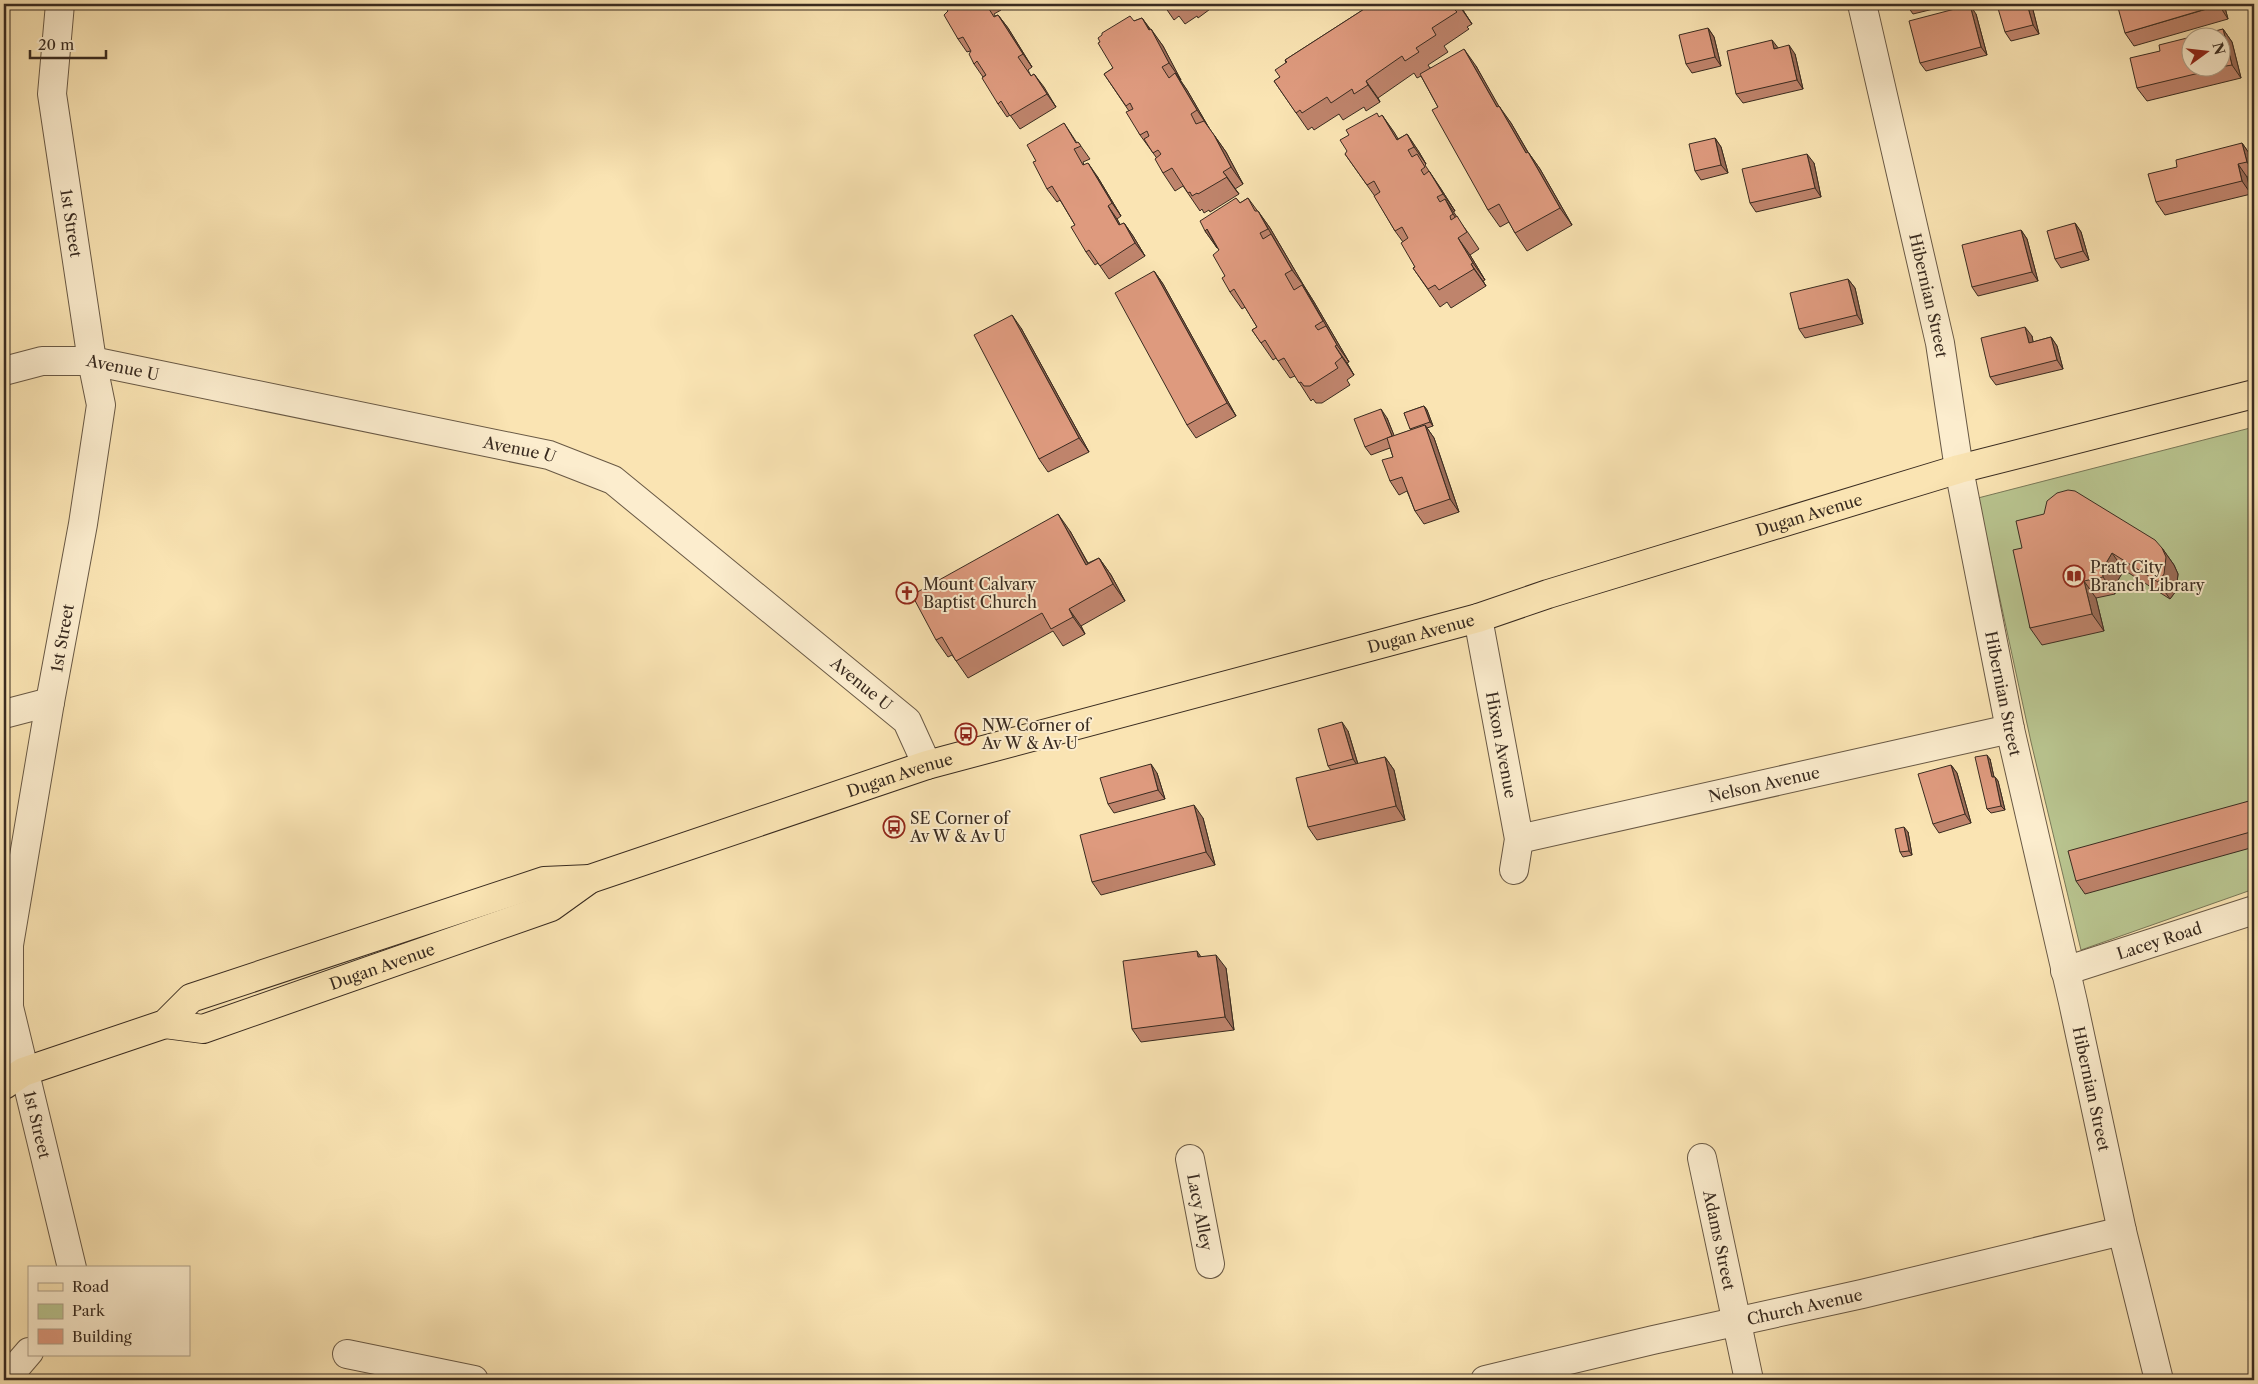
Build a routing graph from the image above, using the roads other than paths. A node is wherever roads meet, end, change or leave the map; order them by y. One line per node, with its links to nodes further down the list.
1 (60, 4): 3 (street, 1st Street)
2 (1862, 4): 6 (street, Hibernian Street)
3 (92, 361): 4 (street, Avenue U); 8 (street, 1st Street); 11 (street, Avenue U)
4 (4, 371)
5 (2254, 394): 6 (main road, Dugan Avenue)
6 (1959, 468): 7 (main road, Dugan Avenue); 10 (street, Hibernian Street)
7 (1478, 618): 11 (main road, Dugan Avenue); 12 (street, Hixon Avenue)
8 (50, 702): 9 (street); 16 (street, 1st Street)
9 (4, 714)
10 (2010, 729): 12 (street, Nelson Avenue); 15 (street, Hibernian Street)
11 (927, 764): 16 (main road, Dugan Avenue)
12 (1519, 839): 13 (street, Hixon Avenue)
13 (1514, 870)
14 (2254, 910): 15 (street, Lacey Road)
15 (2065, 971): 19 (street, Hibernian Street)
16 (10, 1075): 21 (street, 1st Street)
17 (1702, 1158): 22 (street, Adams Street)
18 (1190, 1159): 20 (street, Lacy Alley)
19 (2122, 1231): 22 (street, Church Avenue); 29 (street, Hibernian Street)
20 (1210, 1264)
21 (71, 1266)
22 (1736, 1321): 27 (street, Church Avenue); 28 (street, Adams Street)
23 (28, 1353): 25 (street)
24 (347, 1354): 26 (street)
25 (5, 1380)
26 (474, 1380)
27 (1485, 1380)
28 (1749, 1380)
29 (2159, 1380)

